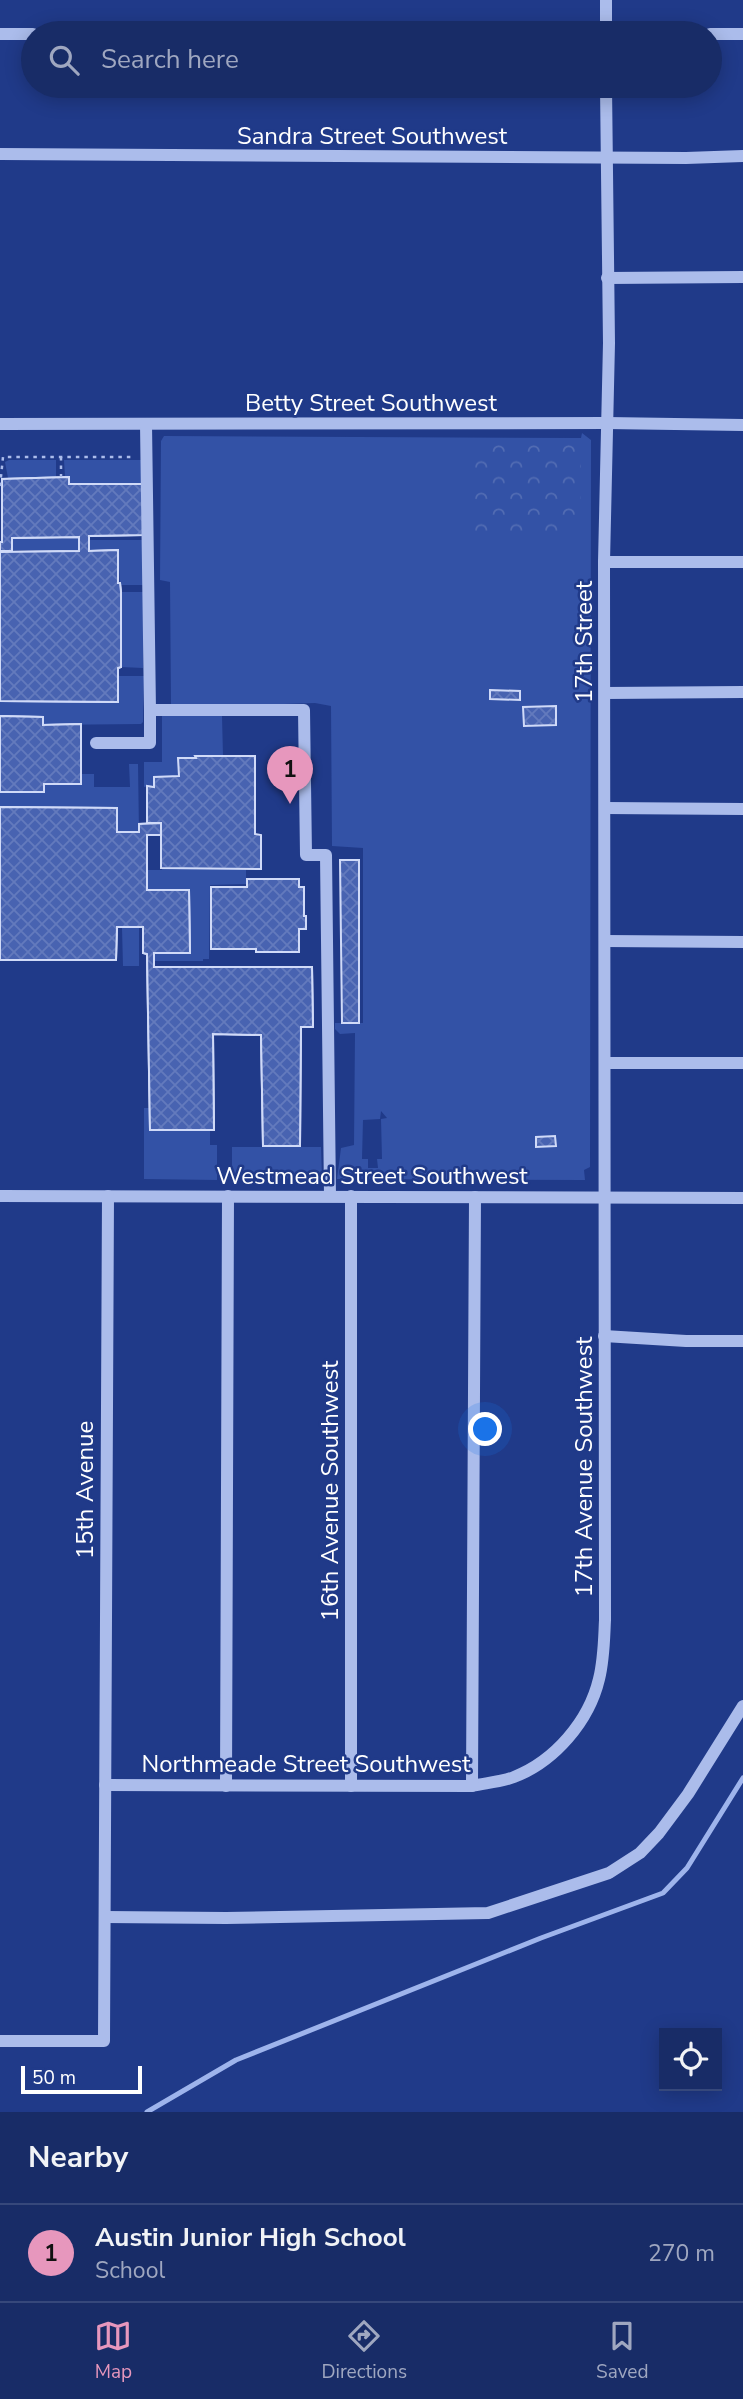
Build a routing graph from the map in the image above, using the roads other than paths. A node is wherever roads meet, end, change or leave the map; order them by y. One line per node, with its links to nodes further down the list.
1 (606, 0): 2 (street)
2 (606, 21)
3 (0, 34): 4 (street)
4 (21, 34)
5 (722, 34): 6 (street)
6 (743, 34)
7 (606, 98): 10 (street, 17th Street)
8 (0, 154): 10 (street, Sandra Street Southwest)
9 (743, 156): 10 (street, Sandra Street Southwest)
10 (607, 157): 12 (street, 17th Street)
11 (743, 277): 12 (street)
12 (607, 278): 13 (street, 17th Street)
13 (607, 423): 15 (street, Betty Street Southwest); 16 (street, Betty Street Southwest); 17 (street, 17th Street)
14 (0, 424): 15 (street, Betty Street Southwest)
15 (146, 424): 21 (street)
16 (743, 425)
17 (604, 562): 18 (street); 20 (street, 17th Street)
18 (743, 562)
19 (743, 692): 20 (street)
20 (605, 693): 23 (street, 17th Street)
21 (150, 710): 22 (street); 32 (street)
22 (96, 743)
23 (605, 808): 24 (street); 25 (street, 17th Street)
24 (743, 809)
25 (605, 941): 26 (street); 27 (street, 17th Street)
26 (743, 942)
27 (605, 1063): 28 (street); 35 (street, 17th Street)
28 (743, 1063)
29 (0, 1196): 30 (street, Westmead Street Southwest)
30 (108, 1196): 31 (street, Westmead Street Southwest); 41 (street, 15th Avenue)
31 (228, 1196): 32 (street, Westmead Street Southwest); 42 (street)
32 (330, 1196): 33 (street, Westmead Street Southwest)
33 (351, 1196): 34 (street, Westmead Street Southwest); 43 (street, 16th Avenue Southwest)
34 (475, 1197): 35 (street, Westmead Street Southwest); 44 (street)
35 (603, 1197): 36 (street, Westmead Street Southwest); 37 (street, 17th Avenue Southwest)
36 (743, 1198)
37 (604, 1336): 38 (street); 40 (street, 17th Avenue Southwest)
38 (743, 1341)
39 (743, 1706): 45 (street)
40 (574, 1731): 44 (street, Northmeade Street Southwest)
41 (105, 1785): 42 (street, Northmeade Street Southwest); 45 (street, 15th Avenue)
42 (226, 1786): 43 (street, Northmeade Street Southwest)
43 (351, 1786): 44 (street, Northmeade Street Southwest)
44 (472, 1786)
45 (104, 1917): 46 (street, 15th Avenue)
46 (0, 2041)

